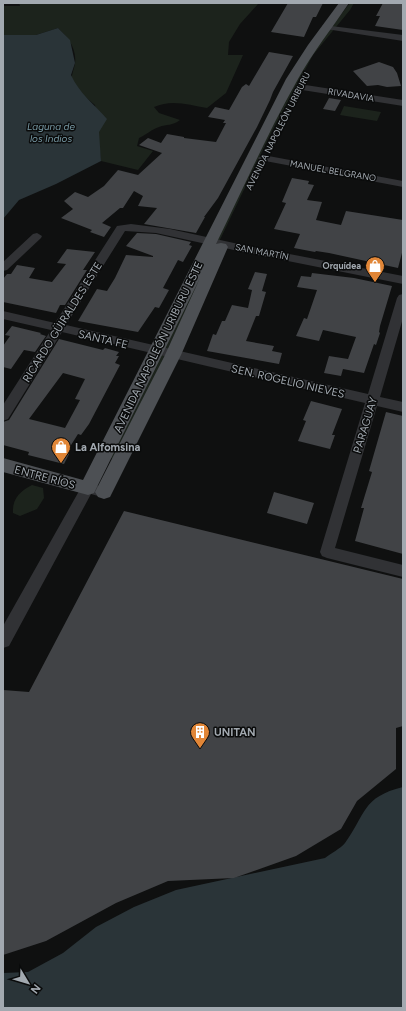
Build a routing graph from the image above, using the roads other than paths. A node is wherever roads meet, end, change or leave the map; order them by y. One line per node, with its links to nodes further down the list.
1 (350, 5): 2 (main road, AVENIDA NAPOLEÓN URIBURU)
2 (332, 28): 3 (street); 4 (main road, AVENIDA NAPOLEÓN URIBURU); 10 (main road, AVENIDA NAPOLEÓN URIBURU)
3 (403, 38)
4 (299, 87): 5 (street, RIVADAVIA); 6 (main road, AVENIDA NAPOLEÓN URIBURU)
5 (403, 103)
6 (263, 158): 7 (street, MANUEL BELGRANO); 10 (main road, AVENIDA NAPOLEÓN URIBURU)
7 (403, 184)
8 (121, 228): 10 (street, SAN MARTÍN); 15 (street, RICARDO GÜIRALDES ESTE)
9 (37, 236): 11 (street)
10 (216, 243): 12 (street, SAN MARTÍN); 16 (main road, AVENIDA NAPOLEÓN URIBURU ESTE); 17 (main road, AVENIDA NAPOLEÓN URIBURU ESTE)
11 (3, 268)
12 (403, 280)
13 (403, 298): 18 (street, PARAGUAY)
14 (3, 315): 15 (street, SANTA FE)
15 (58, 328): 16 (street, SANTA FE); 20 (street, RICARDO GÜIRALDES ESTE)
16 (157, 351): 17 (street, SANTA FE); 22 (main road, AVENIDA NAPOLEÓN URIBURU ESTE)
17 (172, 355): 18 (street, SEN. ROGELIO NIEVES); 22 (main road, AVENIDA NAPOLEÓN URIBURU ESTE)
18 (372, 400): 19 (street, SEN. ROGELIO NIEVES); 23 (street, PARAGUAY)
19 (403, 407)
20 (3, 416)
21 (3, 465): 22 (main road, ENTRE RÍOS)
22 (96, 490): 24 (street, AVENIDA NAPOLEÓN URIBURU ESTE)
23 (403, 571)
24 (3, 641)

